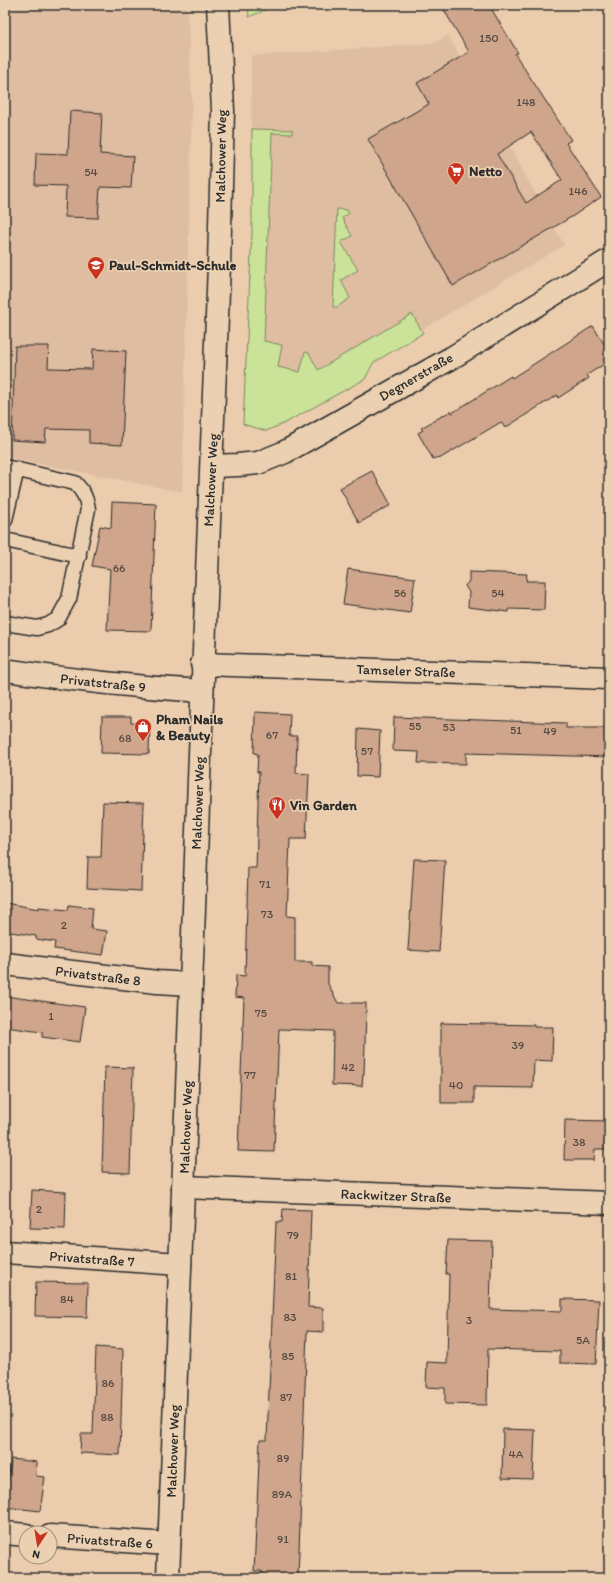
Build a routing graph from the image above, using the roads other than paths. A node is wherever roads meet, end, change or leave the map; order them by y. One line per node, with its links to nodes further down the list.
1 (218, 5): 3 (street, Malchower Weg)
2 (609, 260): 3 (street, Degnerstraße)
3 (212, 466): 9 (street, Malchower Weg)
4 (11, 468): 5 (lane); 7 (lane)
5 (5, 520)
6 (5, 540): 7 (lane)
7 (79, 556): 8 (lane)
8 (5, 623)
9 (202, 664): 11 (street, Tamseler Straße); 12 (street, Malchower Weg)
10 (5, 670): 12 (street, Privatstraße 9)
11 (609, 678)
12 (202, 691): 14 (street, Malchower Weg)
13 (5, 964): 14 (street, Privatstraße 8)
14 (191, 984): 15 (street, Malchower Weg)
15 (184, 1187): 16 (street, Rackwitzer Straße); 18 (street, Malchower Weg)
16 (609, 1203)
17 (5, 1252): 18 (street, Privatstraße 7)
18 (180, 1264): 22 (street, Malchower Weg)
19 (5, 1533): 20 (street)
20 (18, 1534)
21 (58, 1537): 22 (street, Privatstraße 6)
22 (169, 1544): 23 (street, Malchower Weg)
23 (168, 1578)

